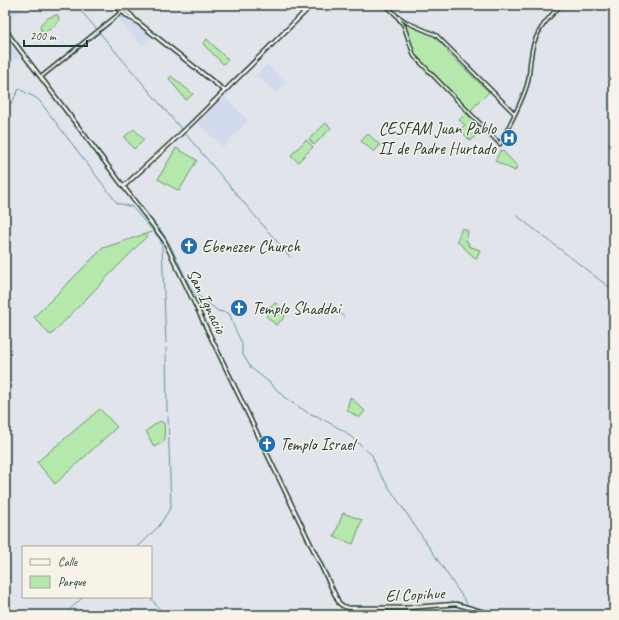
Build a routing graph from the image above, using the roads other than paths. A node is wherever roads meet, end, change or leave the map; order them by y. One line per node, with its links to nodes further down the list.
1 (312, 5): 13 (main road)
2 (386, 5): 6 (street)
3 (561, 5): 14 (street)
4 (118, 6): 5 (main road)
5 (123, 11): 12 (street); 13 (main road)
6 (396, 16): 7 (street); 8 (street)
7 (406, 22): 8 (street); 14 (street)
8 (403, 25): 14 (street)
9 (5, 28): 11 (main road)
10 (5, 33): 11 (main road)
11 (11, 38): 12 (main road, San Ignacio)
12 (41, 77): 15 (main road, San Ignacio)
13 (225, 91): 15 (main road)
14 (515, 114)
15 (124, 186): 16 (main road, San Ignacio)
16 (338, 601): 17 (main road, El Copihue)
17 (494, 615)

